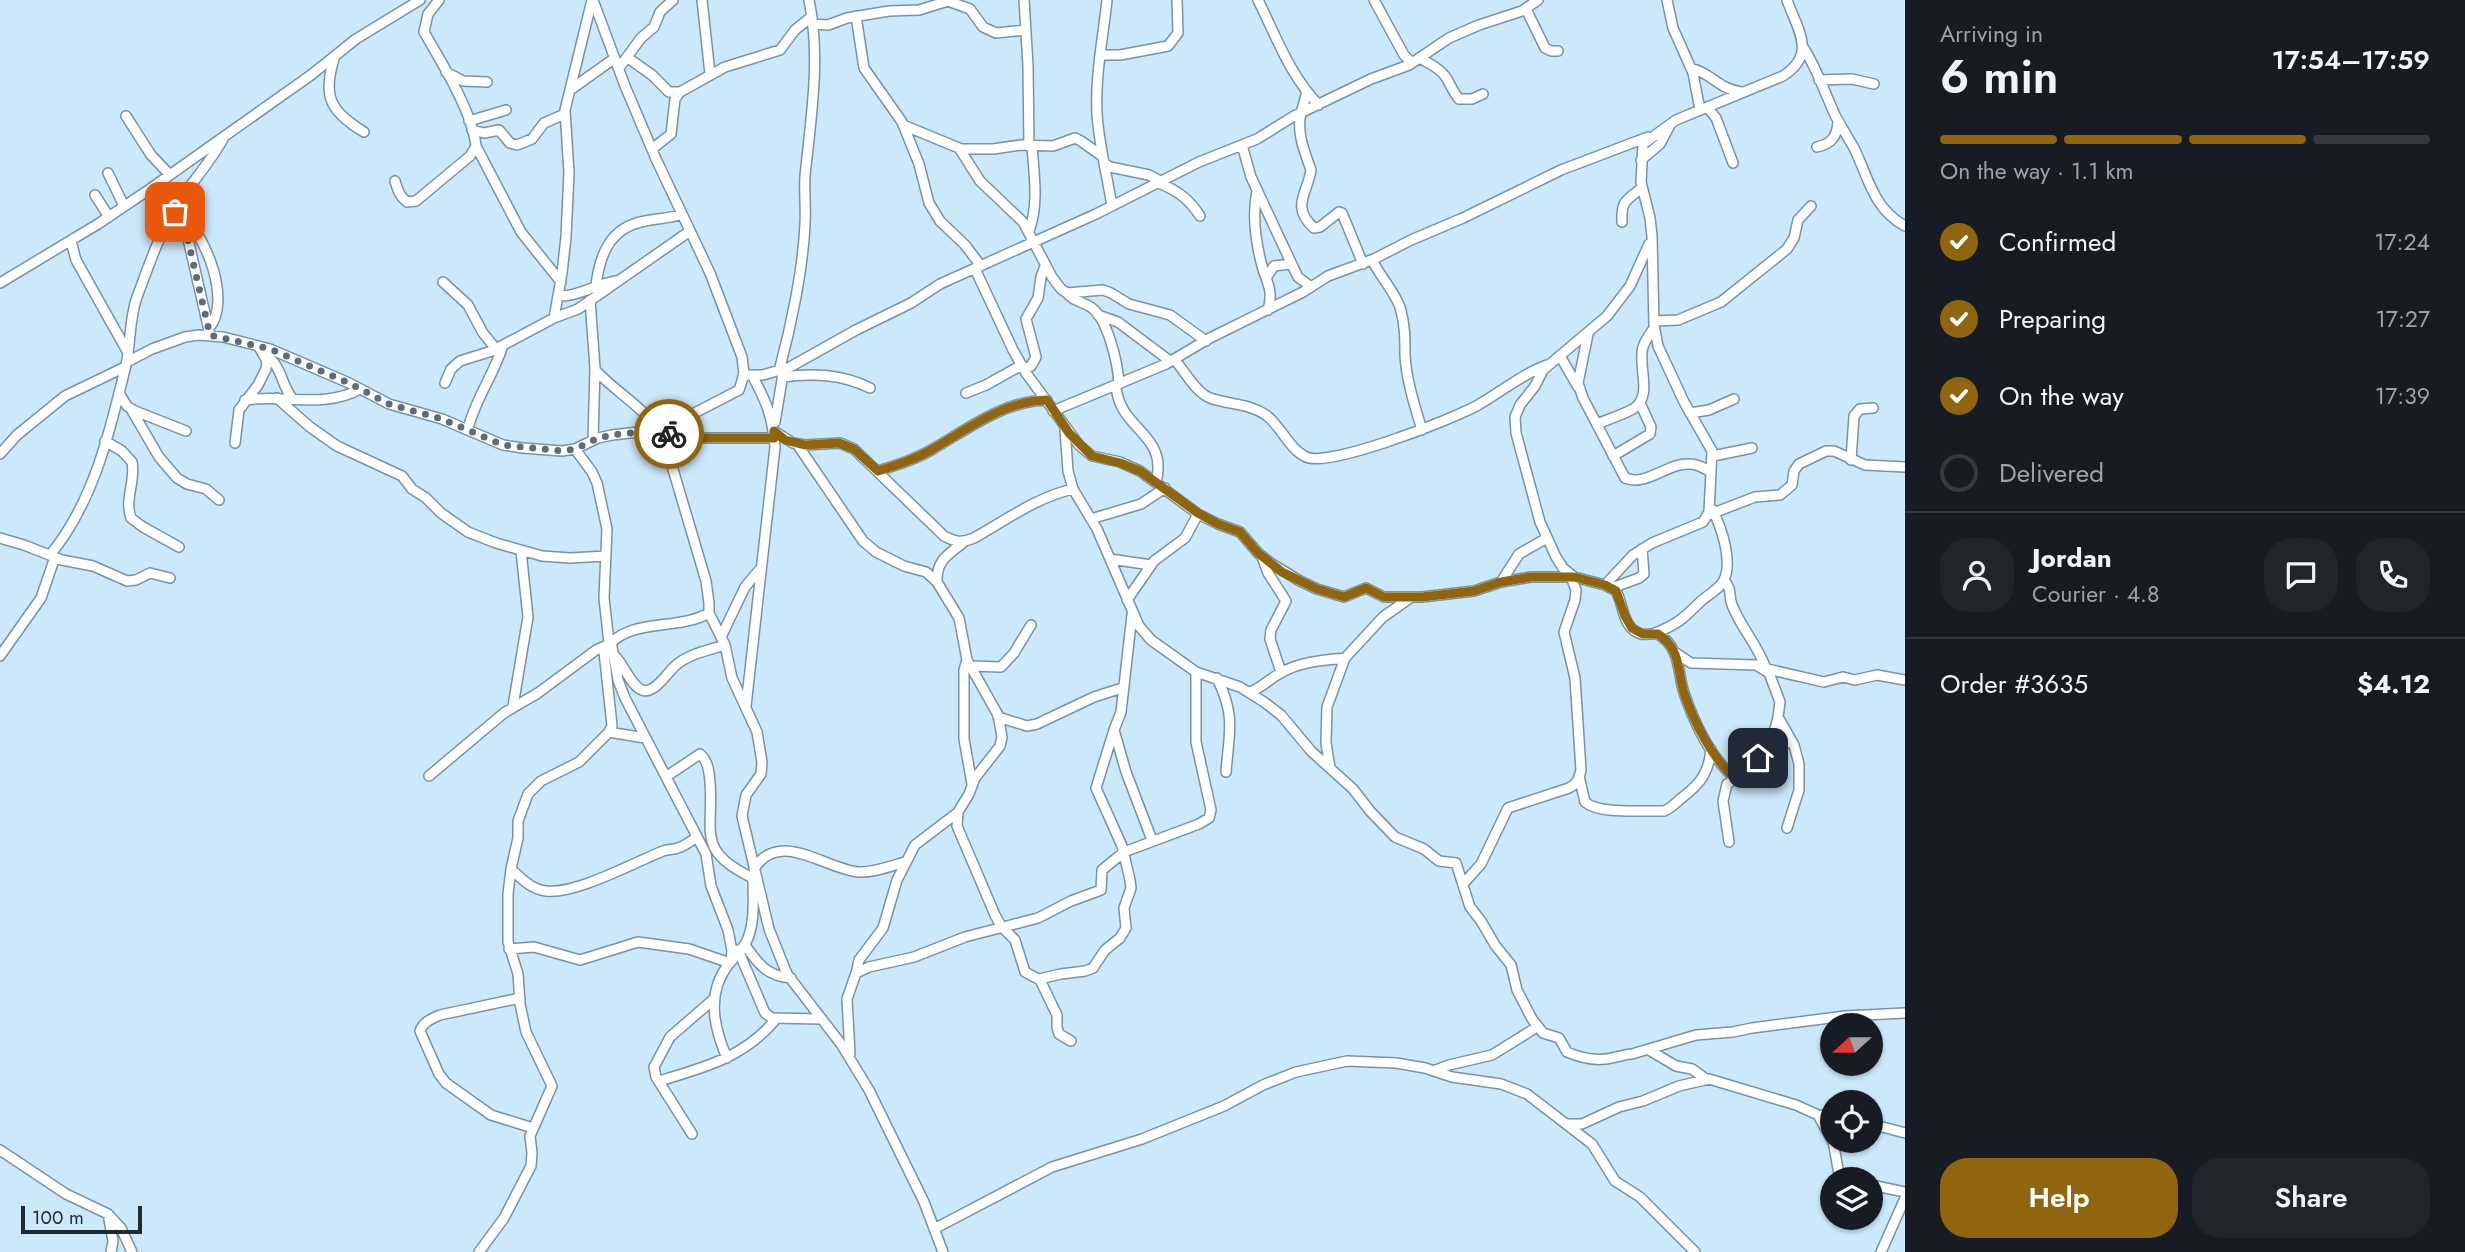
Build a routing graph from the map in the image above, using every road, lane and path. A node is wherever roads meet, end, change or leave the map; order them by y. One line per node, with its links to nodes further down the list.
1 (417, 0): 23 (street)
2 (439, 0): 30 (street)
3 (593, 0): 24 (street); 36 (street)
4 (673, 0): 25 (street)
5 (702, 0): 32 (street)
6 (809, 0): 18 (street)
7 (1024, 0): 19 (street)
8 (1107, 0): 22 (street)
9 (1177, 0): 22 (street)
10 (1258, 0): 37 (street)
11 (1374, 0): 26 (street)
12 (1538, 0): 16 (street)
13 (1667, 0): 28 (street)
14 (1787, 0): 20 (street)
15 (899, 5): 17 (street); 19 (street)
16 (1526, 9): 21 (street); 26 (street)
17 (856, 16): 18 (street); 50 (street)
18 (812, 21): 32 (street); 118 (street)
19 (1025, 30): 58 (street)
20 (1803, 47): 29 (street); 31 (street)
21 (1558, 51)
22 (1100, 55): 51 (street)
23 (335, 56): 52 (street); 53 (street)
24 (615, 58): 27 (street); 36 (street)
25 (628, 58): 27 (street); 38 (street)
26 (1416, 60): 40 (street); 41 (street)
27 (619, 68): 60 (street)
28 (1691, 68): 39 (street); 42 (street)
29 (1815, 70): 31 (street); 33 (street)
30 (445, 71): 34 (street); 49 (street)
31 (1789, 73): 39 (street)
32 (710, 74): 38 (street)
33 (1819, 80): 35 (street); 47 (street)
34 (487, 82)
35 (1874, 83)
36 (570, 90): 45 (street)
37 (1307, 91): 41 (street); 44 (street)
38 (680, 92): 60 (street)
39 (1741, 92): 42 (street)
40 (1483, 94)
41 (1319, 105): 44 (street)
42 (1704, 108): 48 (street); 64 (street)
43 (506, 110): 49 (street)
44 (1301, 113): 56 (street); 87 (street)
45 (565, 114): 49 (street); 95 (street)
46 (127, 116): 66 (street)
47 (1838, 121): 59 (street); 81 (street)
48 (1670, 124): 54 (street); 63 (street)
49 (471, 125): 57 (street)
50 (903, 125): 61 (street); 90 (street)
51 (1099, 131): 55 (street); 62 (street)
52 (364, 132)
53 (224, 136): 66 (street); 72 (street)
54 (1650, 137): 63 (street); 87 (street)
55 (1086, 144): 58 (street); 62 (street)
56 (1242, 145): 68 (street); 70 (street)
57 (477, 146): 67 (street); 95 (street)
58 (1030, 146): 61 (street); 83 (street)
59 (1817, 147)
60 (652, 149): 76 (street)
61 (960, 149): 83 (street)
62 (1103, 160): 68 (street); 74 (street)
63 (1641, 160): 69 (street)
64 (1733, 163)
65 (108, 173): 73 (street)
66 (170, 175): 73 (street)
67 (395, 181)
68 (1161, 182): 74 (street); 78 (street)
69 (1642, 188): 80 (street); 84 (street)
70 (1257, 191): 88 (street); 91 (street)
71 (94, 195): 79 (street)
72 (179, 202): 77 (street); 113 (street)
73 (124, 206): 79 (street)
74 (1112, 206): 86 (street)
75 (1811, 206): 105 (street)
76 (682, 214): 82 (street); 96 (street)
77 (181, 215): 107 (street); 107 (street)
78 (1200, 216)
79 (109, 217): 85 (street)
80 (1622, 222)
81 (1905, 226)
82 (690, 231): 92 (street); 119 (street)
83 (1029, 231): 86 (street)
84 (1652, 236): 105 (street); 108 (street)
85 (71, 241): 93 (street); 113 (street)
86 (1034, 241): 89 (street); 90 (street)
87 (1368, 262): 97 (street); 142 (street)
88 (1292, 264): 91 (street); 97 (street)
89 (1045, 265): 98 (street); 116 (street)
90 (978, 267): 116 (street); 118 (street)
91 (1266, 278): 102 (street)
92 (618, 281): 96 (street); 100 (street)
93 (0, 282)
94 (443, 282): 110 (street)
95 (561, 282): 99 (street)
96 (596, 285): 99 (street)
97 (1311, 287): 102 (street)
98 (1066, 292): 103 (street); 109 (street)
99 (558, 296): 104 (street)
100 (590, 300): 101 (street); 106 (street)
101 (578, 309): 104 (street); 106 (street)
102 (1268, 310): 109 (street)
103 (1098, 315): 114 (street); 121 (street)
104 (554, 318): 110 (street)
105 (1654, 325): 132 (street); 136 (street)
106 (592, 326): 117 (street)
107 (210, 331): 111 (street); 113 (street)
108 (1588, 333): 112 (street); 124 (street)
109 (1206, 341): 114 (street)
110 (500, 347): 120 (street); 140 (street)
111 (262, 351): 123 (street); 128 (street); 130 (street)
112 (1560, 356): 115 (street); 124 (street)
113 (127, 360): 125 (street); 152 (street)
114 (1172, 360): 121 (street); 142 (street)
115 (1548, 364): 142 (street); 167 (street)
116 (1023, 367): 126 (street); 131 (street)
117 (595, 370): 138 (street); 146 (street)
118 (781, 372): 119 (street); 122 (street); 144 (street)
119 (748, 375): 139 (street); 144 (street)
120 (445, 383)
121 (1118, 385): 135 (street); 159 (street)
122 (870, 388)
123 (360, 389): 128 (street); 140 (street)
124 (1580, 390): 137 (street)
125 (119, 393): 134 (street); 147 (street)
126 (965, 393)
127 (277, 398): 128 (street); 130 (street); 171 (street)
128 (292, 398)
129 (1734, 399): 136 (street)
130 (245, 400): 148 (street)
131 (1047, 400): 135 (street); 157 (street)
132 (1640, 403): 137 (street); 153 (street)
133 (1873, 408): 155 (street)
134 (131, 409): 143 (street); 162 (street)
135 (1053, 411): 141 (street)
136 (1690, 413): 154 (street)
137 (1597, 424): 153 (street)
138 (658, 428): 139 (street); 146 (street)
139 (673, 428): 145 (street)
140 (468, 429): 150 (street)
141 (1065, 429): 159 (street); 161 (street)
142 (1422, 429)
143 (186, 431)
144 (774, 432): 145 (street); 149 (street); 177 (street)
145 (669, 438): 186 (street)
146 (593, 440): 150 (street)
147 (105, 441): 169 (street); 172 (street)
148 (234, 443)
149 (797, 444): 157 (street); 181 (street)
150 (575, 449): 173 (street)
151 (1752, 449): 154 (street)
152 (0, 454)
153 (1613, 456): 158 (street)
154 (1713, 456): 158 (street)
155 (1851, 460): 156 (street); 164 (street)
156 (1905, 467)
157 (878, 471): 168 (street)
158 (1711, 472): 164 (street)
159 (1156, 482): 160 (street)
160 (1165, 488): 163 (street); 165 (street)
161 (1073, 489): 165 (street); 168 (street)
162 (219, 499)
163 (1198, 513): 174 (street); 176 (street)
164 (1711, 514): 170 (street); 180 (street)
165 (1091, 519): 175 (street)
166 (0, 538): 172 (street)
167 (1547, 538): 178 (street); 182 (street)
168 (964, 542): 181 (street)
169 (179, 547)
170 (1642, 549): 183 (street); 183 (street)
171 (520, 551): 173 (street); 204 (street)
172 (53, 556): 179 (street); 194 (street)
173 (606, 556): 191 (street)
174 (1261, 556): 184 (street); 199 (street)
175 (1110, 559): 176 (street); 185 (street)
176 (1151, 565): 185 (street)
177 (761, 567): 190 (street); 205 (street)
178 (1573, 577): 182 (street); 183 (street); 218 (street)
179 (170, 578)
180 (1724, 580): 189 (street); 197 (street)
181 (937, 582): 196 (street)
182 (1501, 582): 184 (street)
183 (1608, 587): 189 (street)
184 (1412, 597): 195 (street)
185 (1127, 600): 187 (street)
186 (709, 613): 190 (street); 191 (street)
187 (1132, 613): 198 (street); 202 (street)
188 (1031, 625): 196 (street)
189 (1655, 634): 192 (street)
190 (723, 641): 193 (street); 205 (street)
191 (609, 643): 193 (street); 204 (street); 209 (street)
192 (1675, 652): 197 (street); 212 (street)
193 (614, 655): 210 (street)
194 (0, 656)
195 (1345, 658): 199 (street); 214 (street)
196 (969, 663): 206 (street); 220 (street)
197 (1766, 669): 201 (street); 207 (street)
198 (1196, 672): 200 (street); 224 (street)
199 (1281, 673): 203 (street)
200 (1217, 678): 203 (street); 215 (street)
201 (1905, 680)
202 (1122, 688): 206 (street); 208 (street)
203 (1250, 692): 214 (street)
204 (513, 706): 216 (street)
205 (746, 708): 229 (street)
206 (998, 717): 220 (street)
207 (1778, 717): 211 (street); 213 (street)
208 (1114, 730): 224 (street); 226 (street)
209 (609, 732): 210 (street); 228 (street)
210 (645, 738): 217 (street)
211 (1792, 742): 213 (street); 222 (street)
212 (1711, 748): 218 (street); 219 (street)
213 (1760, 757): 219 (street)
214 (1330, 769): 230 (street)
215 (1226, 772)
216 (429, 776)
217 (667, 776): 223 (street); 229 (street)
218 (1579, 776): 230 (street)
219 (1735, 778): 225 (street)
220 (972, 784): 221 (street)
221 (958, 812): 227 (street); 231 (street)
222 (1787, 828)
223 (697, 837): 228 (street); 233 (street)
224 (1152, 840): 226 (street)
225 (1729, 842)
226 (1124, 852): 232 (street); 240 (street)
227 (905, 862): 229 (street); 238 (street)
228 (511, 869): 236 (street)
229 (755, 876): 235 (street); 239 (street)
230 (1463, 884): 246 (street)
231 (995, 915): 232 (street); 234 (street)
232 (1001, 926): 234 (street); 240 (street)
233 (728, 930): 235 (street); 237 (street)
234 (988, 930): 238 (street)
235 (742, 948): 237 (street); 239 (street); 244 (street)
236 (509, 949): 237 (street); 241 (street)
237 (730, 962): 242 (street)
238 (856, 974): 250 (street)
239 (791, 978): 245 (street)
240 (1039, 979): 247 (street)
241 (520, 998): 258 (street); 258 (street)
242 (715, 998): 249 (street); 253 (street)
243 (1905, 1013): 248 (street)
244 (777, 1018): 245 (street); 249 (street)
245 (822, 1019): 250 (street)
246 (1537, 1027): 248 (street); 251 (street)
247 (1071, 1041)
248 (1649, 1050): 252 (street)
249 (727, 1058): 253 (street)
250 (850, 1058): 266 (street)
251 (1433, 1071): 256 (street); 266 (street)
252 (1706, 1079): 254 (street); 256 (street)
253 (659, 1081): 260 (street)
254 (1818, 1115): 255 (street)
255 (1820, 1118)
256 (1566, 1123): 271 (street)
257 (1883, 1127): 259 (street)
258 (533, 1128): 269 (street)
259 (1905, 1133)
260 (692, 1134)
261 (0, 1150): 265 (street)
262 (1883, 1187): 263 (street)
263 (1905, 1192)
264 (1905, 1198): 272 (street)
265 (108, 1214): 267 (street); 268 (street)
266 (934, 1229): 270 (street)
267 (111, 1252)
268 (132, 1252)
269 (479, 1252)
270 (943, 1252)
271 (1695, 1252)
272 (1881, 1252)

